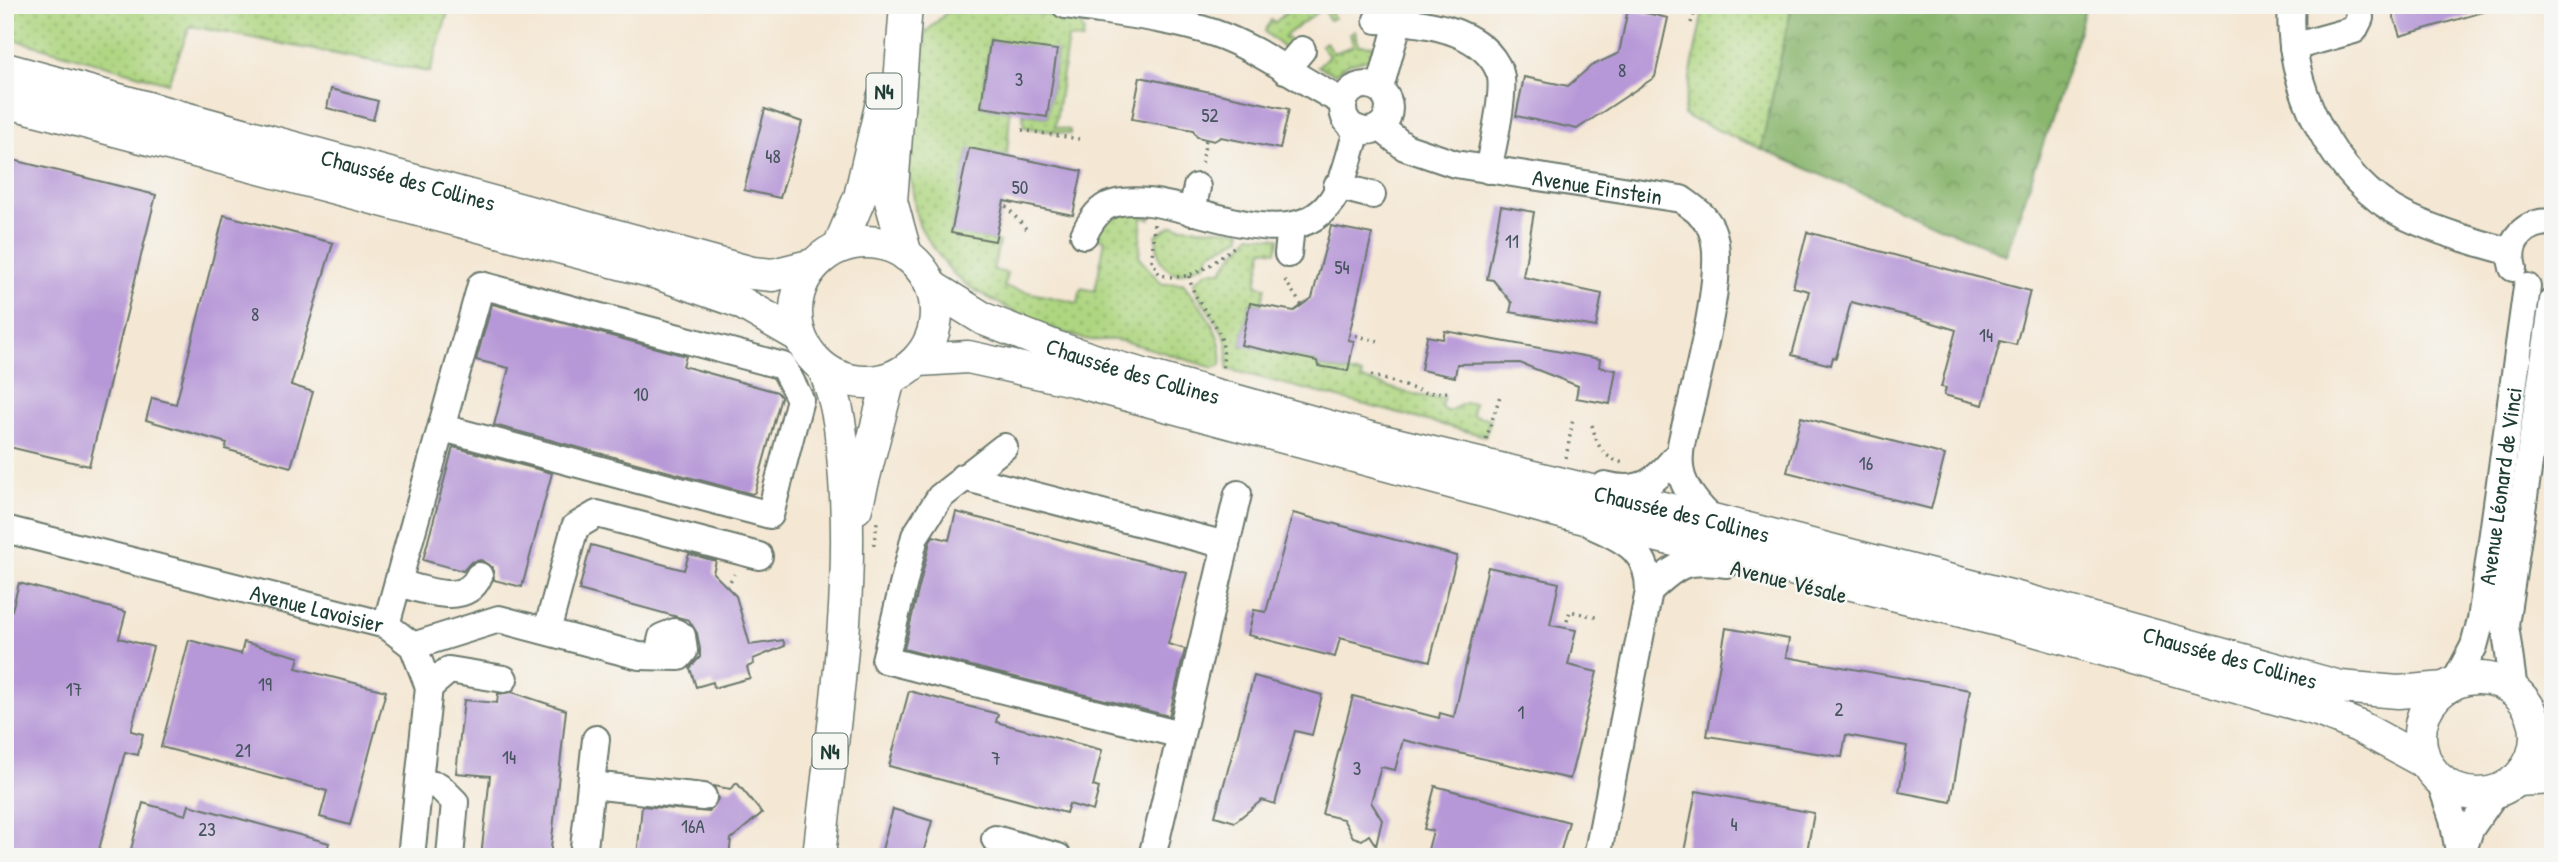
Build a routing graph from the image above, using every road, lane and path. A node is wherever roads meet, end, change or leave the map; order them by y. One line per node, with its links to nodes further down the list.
1 (904, 5): 33 (main road, N4); 35 (main road, N4)
2 (1065, 5): 6 (street)
3 (1697, 5): 9 (path)
4 (2292, 5): 10 (street)
5 (2359, 5): 10 (street)
6 (1105, 15): 7 (street)
7 (1187, 15): 13 (street)
8 (1393, 15): 14 (street); 21 (street)
9 (1691, 23)
10 (2293, 47): 34 (street)
11 (1302, 50): 13 (street)
12 (5, 69): 36 (main road, Chaussée des Collines)
13 (1285, 70): 16 (street)
14 (1380, 88): 16 (street); 17 (street)
15 (5, 101): 44 (main road, Chaussée des Collines)
16 (1343, 102): 17 (street, Avenue Einstein)
17 (1369, 128): 21 (street, Avenue Einstein); 23 (street)
18 (1022, 130): 19 (path)
19 (1079, 139)
20 (1206, 139): 22 (path)
21 (1488, 170): 58 (street, Avenue Einstein)
22 (1199, 175): 27 (street)
23 (1337, 186): 24 (street); 30 (street)
24 (1373, 195)
25 (1158, 205): 27 (street); 32 (street); 38 (path)
26 (1006, 206): 31 (path)
27 (1192, 212): 29 (street)
28 (2553, 222): 34 (street)
29 (1250, 223): 30 (street); 38 (path)
30 (1291, 227): 37 (street)
31 (1029, 232)
32 (1084, 235)
33 (839, 247): 35 (main road, N4); 36 (main road, N4)
34 (2511, 252): 40 (street, Avenue Léonard de Vinci)
35 (906, 255): 39 (main road, N4)
36 (813, 265): 44 (main road, N4)
37 (1286, 267): 42 (path)
38 (1189, 276): 48 (path)
39 (932, 287): 46 (main road); 55 (main road, Chaussée des Collines)
40 (2540, 289): 79 (street, Avenue Léonard de Vinci)
41 (2553, 301): 81 (street, Avenue Léonard de Vinci)
42 (1302, 306)
43 (1349, 334): 45 (path)
44 (799, 336): 47 (main road, N4)
45 (1378, 341)
46 (919, 360): 50 (main road, N4); 62 (main road, Chaussée des Collines)
47 (824, 369): 50 (main road, N4); 65 (main road, N4)
48 (1222, 370)
49 (1371, 376): 51 (path)
50 (889, 379): 65 (main road, N4)
51 (1450, 392)
52 (1500, 396): 56 (path)
53 (1573, 419): 59 (path)
54 (443, 428): 54 (street); 69 (street)
55 (1366, 437): 58 (street); 63 (main road, Chaussée des Collines)
56 (1485, 441)
57 (1004, 447): 60 (street)
58 (1679, 452): 63 (street, Avenue Einstein)
59 (1565, 461)
60 (963, 477): 66 (street); 82 (street)
61 (1238, 494): 66 (street)
62 (1565, 513): 70 (street); 71 (main road, Chaussée des Collines)
63 (1713, 520): 79 (main road, Chaussée des Collines)
64 (5, 529): 73 (street, Avenue Lavoisier)
65 (849, 537): 95 (main road, N4)
66 (1226, 545): 82 (street)
67 (759, 556): 75 (street)
68 (479, 576): 69 (street)
69 (398, 583): 73 (street)
70 (1649, 591): 71 (street, Avenue Vésale); 97 (street)
71 (1939, 605): 84 (main road, Chaussée des Collines)
72 (1599, 618): 74 (path)
73 (386, 625): 76 (street, Avenue Lavoisier)
74 (1564, 628)
75 (547, 631): 76 (street); 77 (street)
76 (413, 646): 80 (street)
77 (664, 656)
78 (504, 679): 80 (street)
79 (2450, 685): 81 (main road); 84 (main road)
80 (429, 687): 86 (street)
81 (2533, 710): 88 (main road)
82 (1181, 734): 91 (street)
83 (596, 739): 87 (street)
84 (2433, 772): 88 (main road); 98 (street)
85 (2553, 778): 88 (main road)
86 (419, 782): 92 (street); 93 (street)
87 (591, 785): 89 (street); 94 (street)
88 (2506, 786): 98 (street)
89 (703, 797)
90 (995, 839): 96 (street)
91 (1161, 855)
92 (411, 857)
93 (450, 857)
94 (583, 857)
95 (819, 857)
96 (1058, 857)
97 (1597, 857)
98 (2460, 857)

